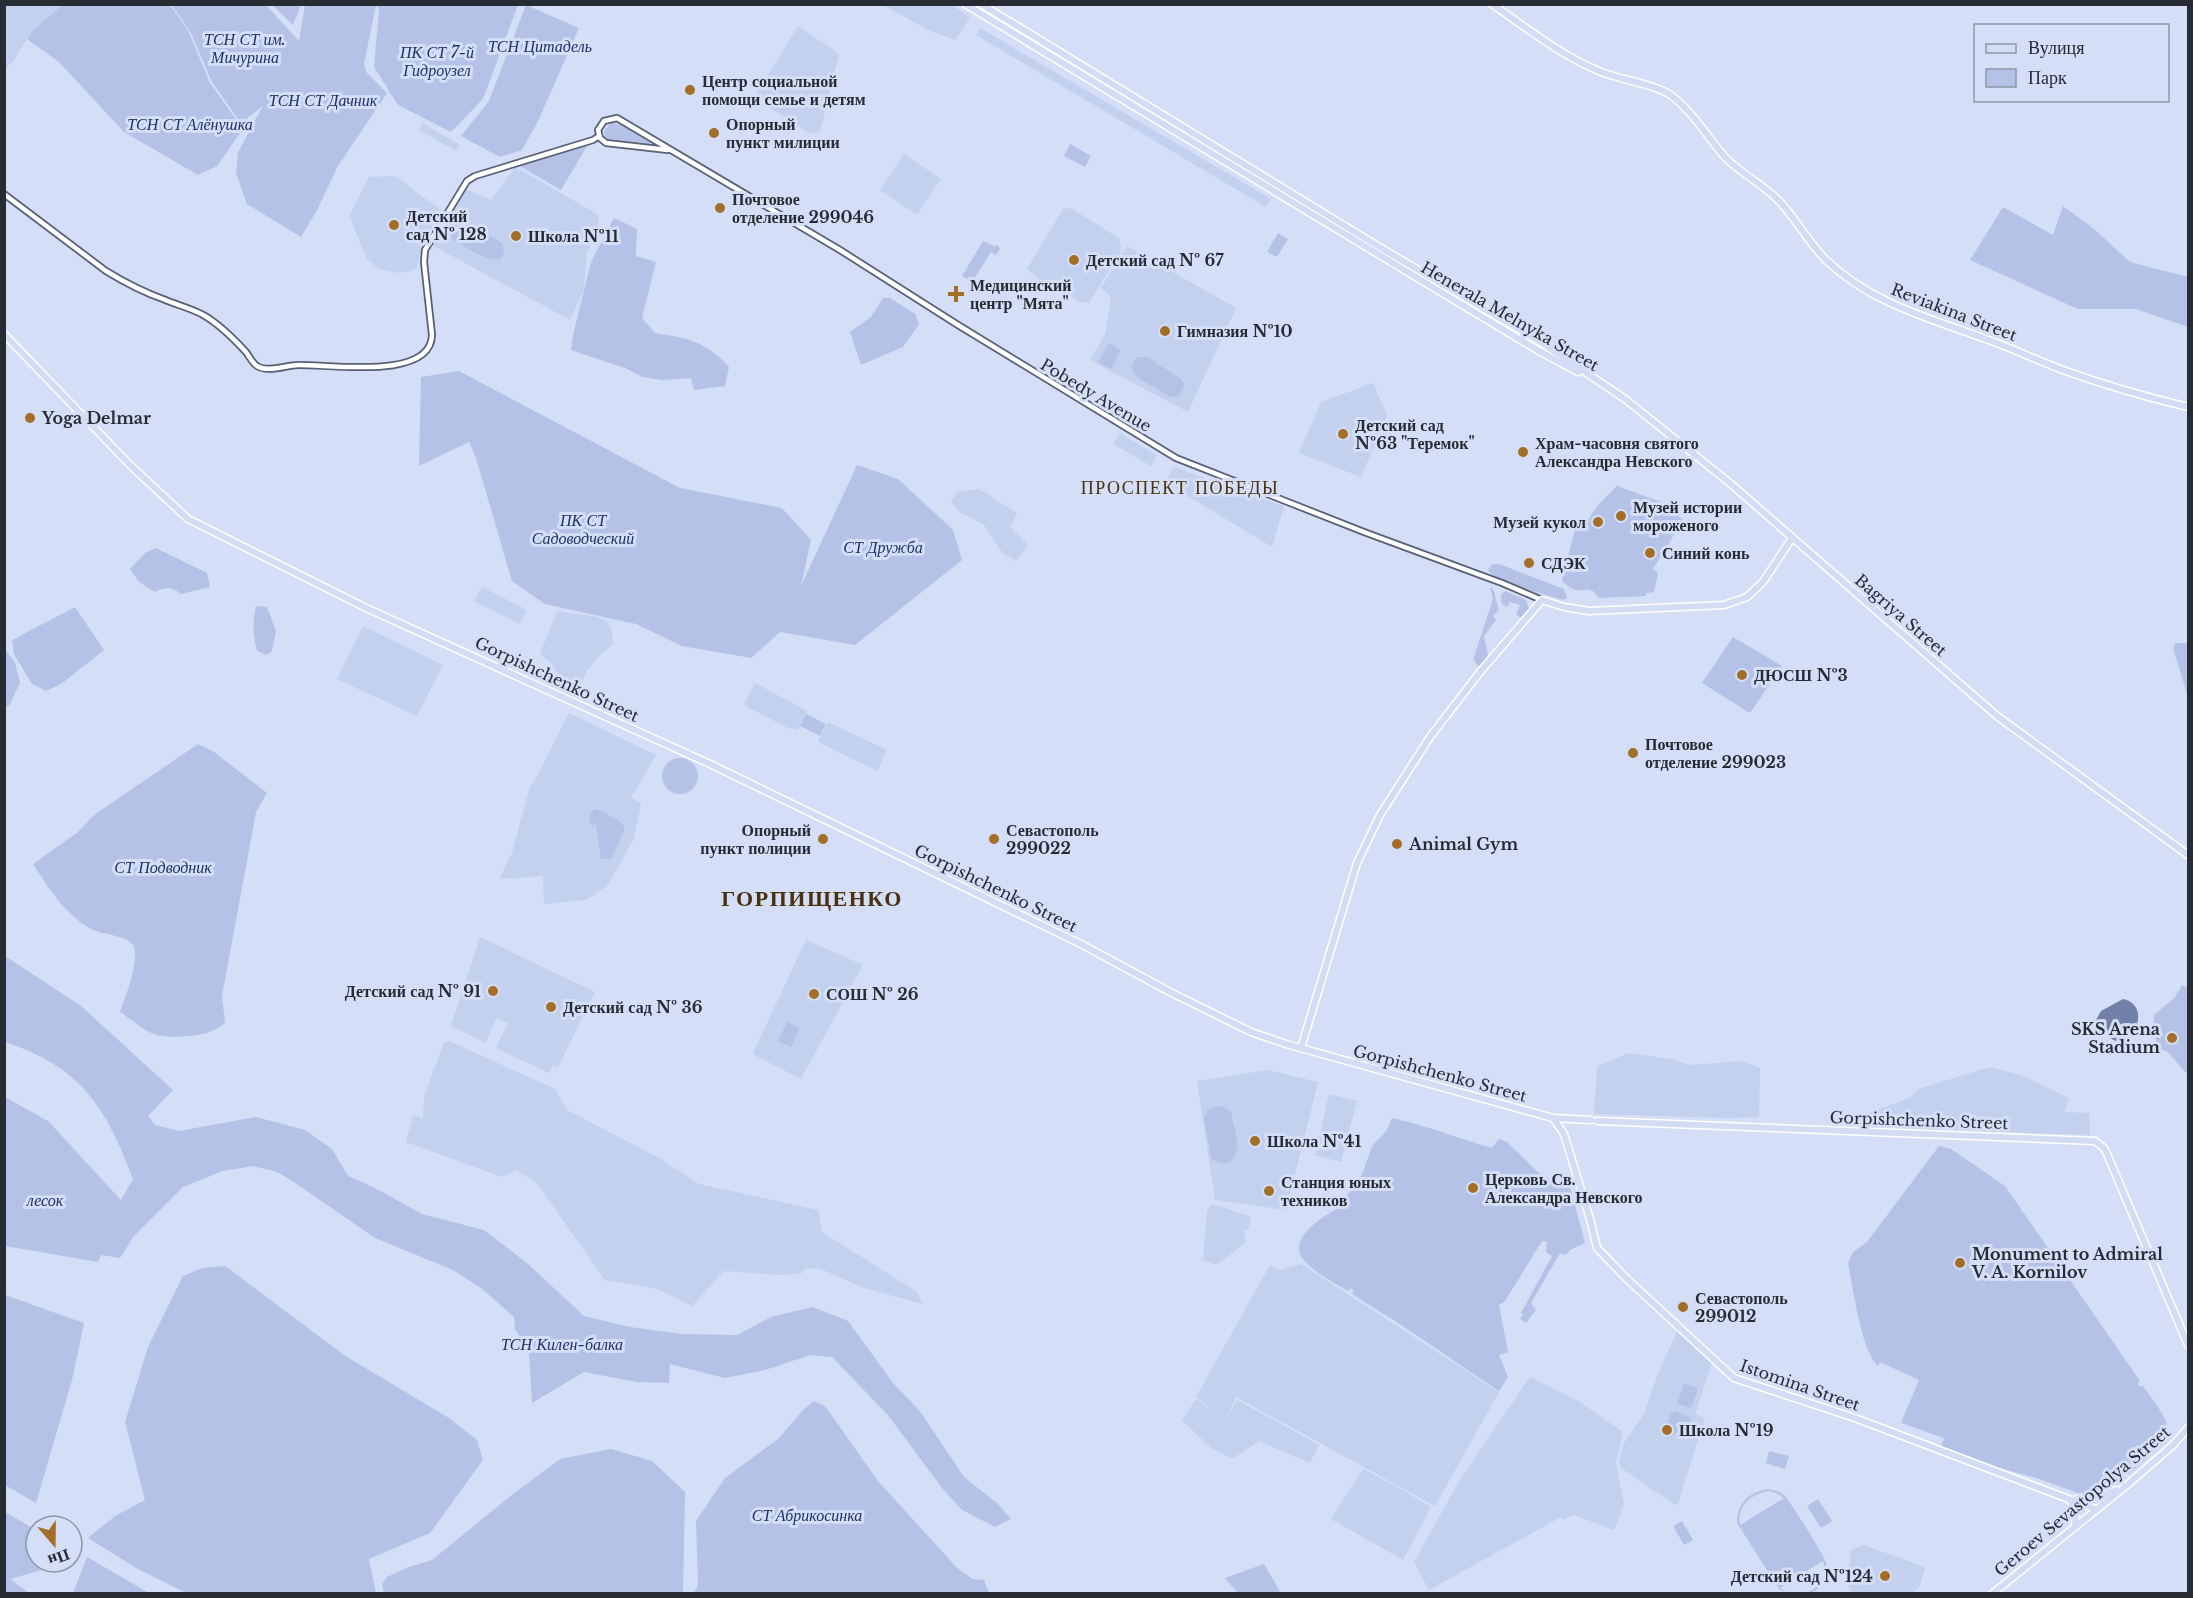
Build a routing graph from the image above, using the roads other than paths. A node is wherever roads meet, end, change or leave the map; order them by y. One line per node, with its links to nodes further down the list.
1 (964, 4): 8 (main road, Henerala Melnyka Street)
2 (981, 4): 7 (main road, Henerala Melnyka Street)
3 (1492, 4): 11 (main road, Reviakina Street)
4 (598, 136): 5 (street, Pobedy Avenue); 5 (street, Pobedy Avenue); 6 (street)
5 (668, 150): 13 (street, Pobedy Avenue)
6 (4, 194)
7 (1347, 226): 8 (main road); 10 (main road, Henerala Melnyka Street)
8 (1342, 233): 10 (main road, Henerala Melnyka Street)
9 (4, 334): 15 (main road, Gorpishchenko Street)
10 (1603, 385): 12 (main road, Bagriya Street)
11 (2188, 407)
12 (1792, 538): 13 (main road); 14 (main road, Bagriya Street)
13 (1542, 600): 15 (main road)
14 (2188, 855)
15 (1301, 1048): 16 (main road, Gorpishchenko Street)
16 (1553, 1118): 17 (main road, Gorpishchenko Street); 18 (main road, Istomina Street)
17 (1573, 1120): 18 (main road); 19 (main road, Gorpishchenko Street)
18 (1563, 1131): 22 (main road, Istomina Street)
19 (2188, 1345)
20 (2188, 1428): 21 (main road, Geroev Sevastopolya Street)
21 (2127, 1485): 22 (main road); 23 (main road, Geroev Sevastopolya Street)
22 (2070, 1500): 23 (main road, Istomina Street); 24 (main road)
23 (2095, 1509): 24 (main road, Geroev Sevastopolya Street)
24 (2074, 1527): 25 (main road, Geroev Sevastopolya Street)
25 (1992, 1593)

